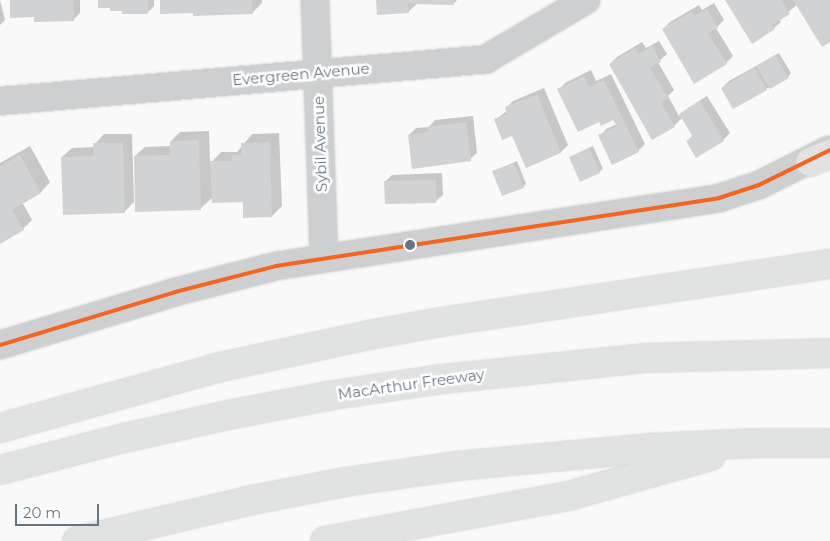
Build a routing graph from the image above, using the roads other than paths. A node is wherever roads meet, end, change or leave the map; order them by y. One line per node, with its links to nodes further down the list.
1 (315, 0): 3 (street, Sybil Avenue)
2 (586, 0): 3 (street, Evergreen Avenue)
3 (317, 72): 4 (street, Evergreen Avenue); 6 (street, Sybil Avenue)
4 (0, 101)
5 (823, 155): 6 (street)
6 (324, 258): 8 (street)
7 (830, 264): 10 (highway)
8 (0, 345)
9 (830, 353): 13 (highway, MacArthur Freeway)
10 (0, 428)
11 (830, 442): 12 (highway)
12 (756, 443): 14 (highway); 15 (highway)
13 (0, 470)
14 (76, 541)
15 (325, 541)

